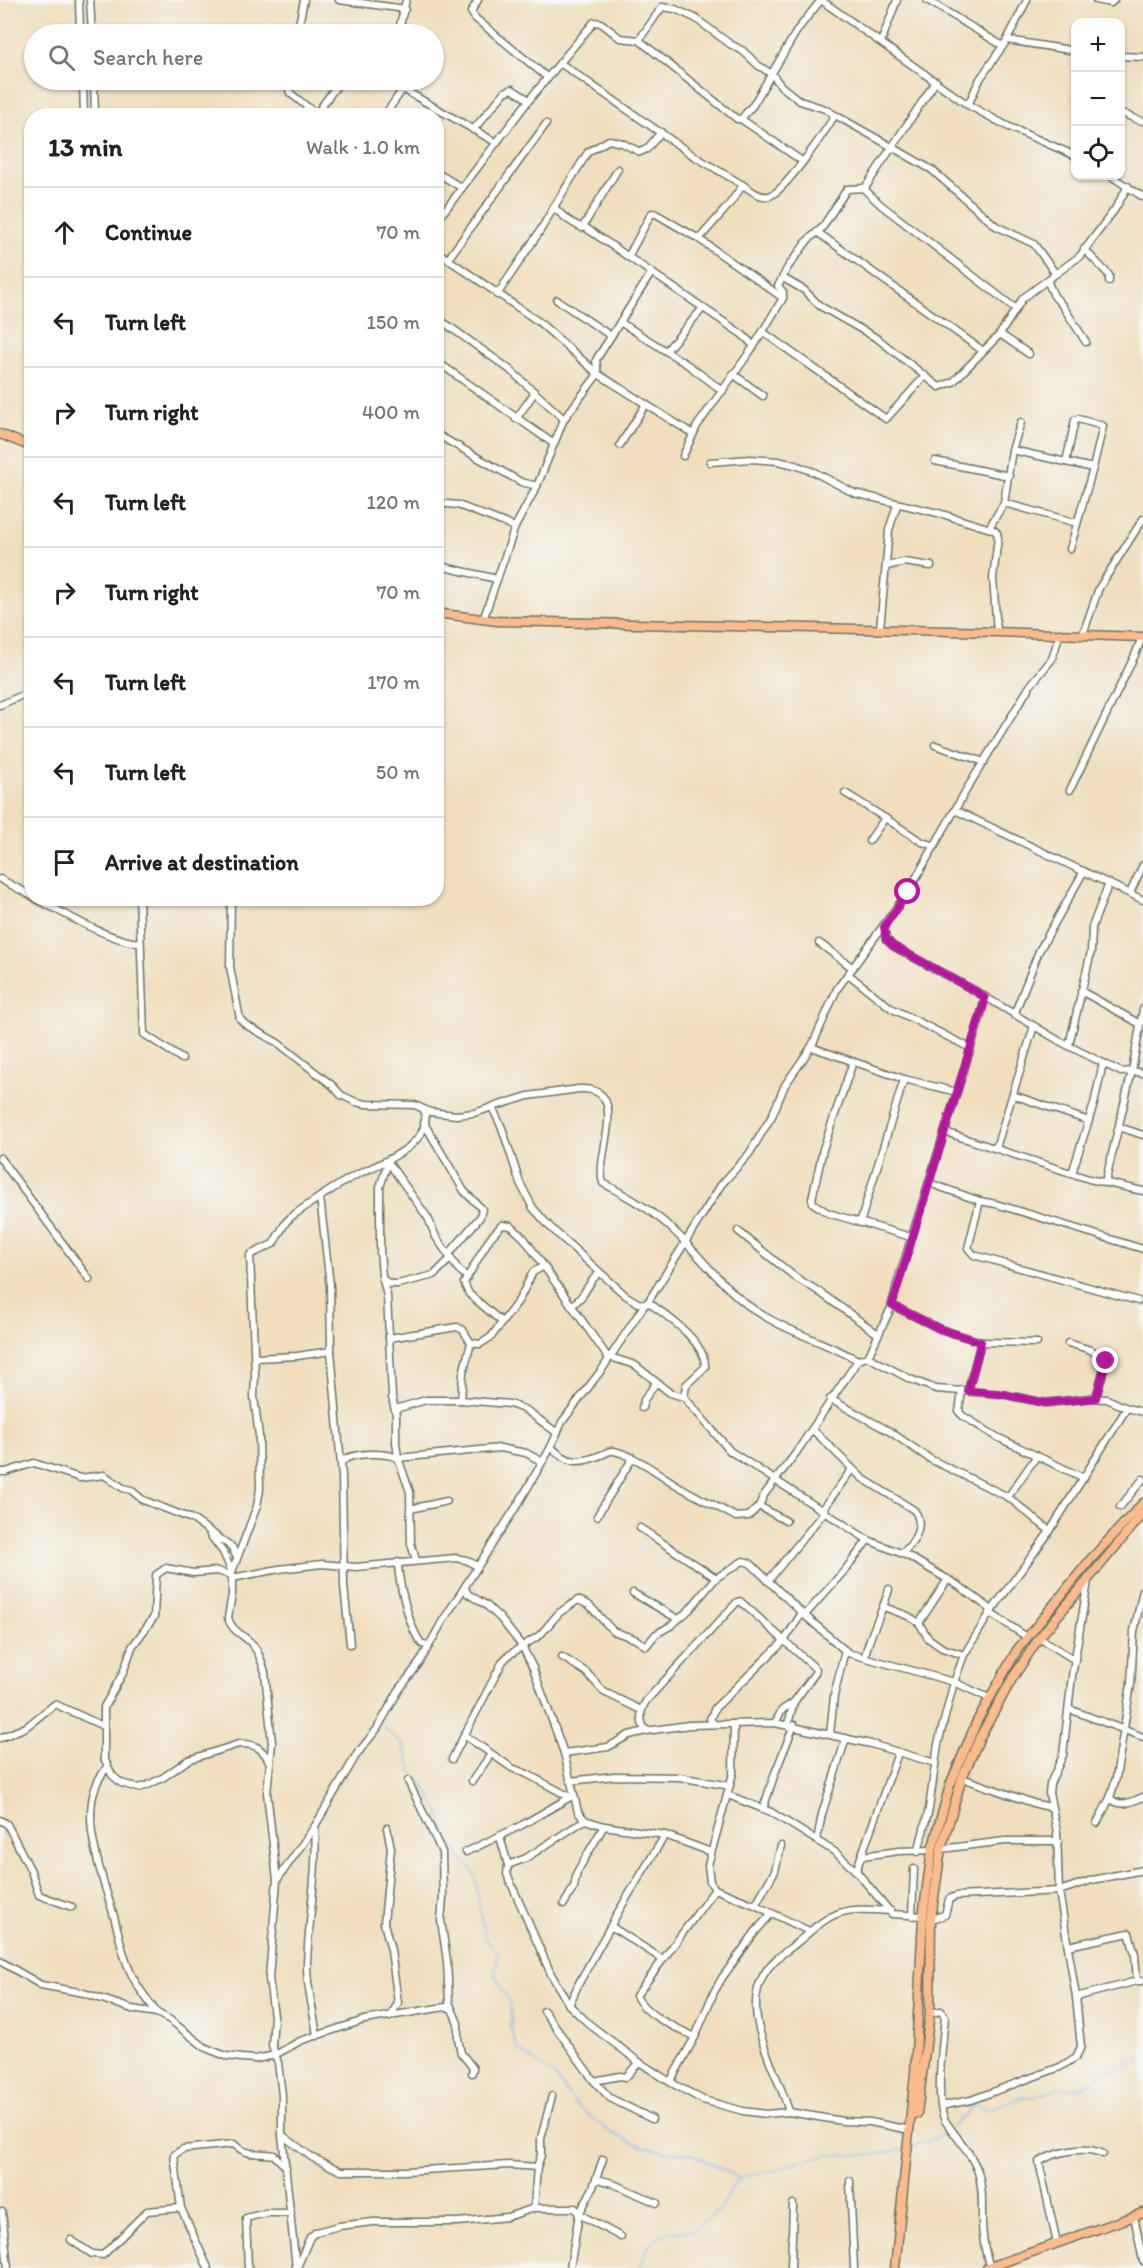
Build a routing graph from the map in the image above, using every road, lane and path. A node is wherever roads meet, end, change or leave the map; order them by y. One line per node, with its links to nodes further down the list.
1 (79, 0): 14 (street)
2 (90, 0): 15 (street)
3 (304, 0): 16 (street)
4 (339, 0): 13 (street)
5 (406, 0): 13 (street)
6 (478, 0): 26 (street)
7 (821, 0): 19 (street); 25 (street)
8 (897, 0): 19 (street)
9 (927, 0): 20 (street)
10 (1027, 0): 20 (street)
11 (1096, 0): 12 (street)
12 (1114, 0)
13 (405, 9): 17 (street)
14 (80, 24)
15 (91, 24)
16 (300, 24)
17 (401, 24)
18 (639, 40): 24 (street); 25 (street); 45 (street)
19 (881, 42): 27 (street)
20 (1005, 43): 21 (street); 35 (street)
21 (1071, 50)
22 (1125, 56): 23 (street)
23 (1143, 57)
24 (560, 63): 26 (street); 49 (street)
25 (772, 74): 44 (street); 45 (street)
26 (548, 78): 34 (street)
27 (936, 81): 35 (street); 51 (street)
28 (83, 90): 36 (street)
29 (94, 90): 37 (street)
30 (289, 90): 38 (street)
31 (334, 90): 39 (street)
32 (402, 90): 40 (street)
33 (405, 90): 41 (street)
34 (529, 100): 48 (street); 50 (street)
35 (969, 105): 52 (street)
36 (84, 108)
37 (95, 108)
38 (309, 108)
39 (323, 108)
40 (390, 108)
41 (435, 108)
42 (444, 113): 48 (street)
43 (1125, 114): 46 (street)
44 (835, 115): 51 (street); 53 (street)
45 (741, 119): 53 (street)
46 (1143, 120)
47 (546, 124): 70 (street)
48 (473, 130): 50 (street)
49 (661, 132): 57 (street); 62 (street)
50 (497, 143): 59 (street)
51 (892, 147): 60 (street); 72 (street)
52 (1071, 154)
53 (802, 161): 57 (street)
54 (618, 169): 64 (street)
55 (444, 177): 59 (street)
56 (1118, 180): 58 (street)
57 (743, 185): 66 (street)
58 (1128, 186): 61 (street); 67 (street)
59 (462, 188): 63 (street)
60 (863, 188): 65 (street); 80 (street)
61 (1143, 197)
62 (554, 207): 64 (street); 76 (street)
63 (444, 212)
64 (582, 228): 69 (street)
65 (817, 232): 73 (street); 89 (street)
66 (699, 239): 69 (street); 77 (street)
67 (1084, 249): 72 (street); 75 (street)
68 (444, 256): 70 (street)
69 (628, 256): 71 (street)
70 (448, 259): 76 (street)
71 (652, 272): 79 (street); 81 (street)
72 (1055, 273): 74 (street)
73 (783, 278): 77 (street); 94 (street)
74 (1047, 280): 80 (street); 86 (street)
75 (1109, 281)
76 (497, 294): 92 (street)
77 (783, 298): 83 (street)
78 (557, 300): 85 (street)
79 (703, 308): 87 (street); 88 (street)
80 (1016, 309): 84 (street)
81 (620, 322): 85 (street); 88 (street)
82 (444, 323): 96 (street)
83 (763, 332): 87 (street); 94 (street)
84 (1000, 334): 89 (street); 90 (street)
85 (611, 336): 92 (street)
86 (1086, 342)
87 (754, 346): 93 (street)
88 (666, 351): 95 (street)
89 (983, 351): 94 (street)
90 (1029, 354)
91 (444, 367): 99 (street)
92 (598, 374): 98 (street); 100 (street)
93 (733, 374): 95 (street); 97 (street)
94 (925, 376)
95 (723, 391): 103 (street)
96 (535, 392): 99 (street); 100 (street)
97 (764, 396)
98 (646, 404): 103 (street); 107 (street)
99 (516, 419): 106 (street)
100 (564, 419): 106 (street)
101 (1021, 422): 108 (street)
102 (0, 434): 105 (main road)
103 (693, 434): 109 (street)
104 (444, 439): 115 (street)
105 (24, 444)
106 (554, 444): 115 (street)
107 (620, 445)
108 (1012, 450): 112 (street); 114 (street)
109 (683, 456)
110 (935, 461): 114 (street)
111 (710, 462): 118 (street)
112 (1066, 462): 113 (street); 113 (street)
113 (1093, 468): 120 (street)
114 (1009, 476): 116 (street)
115 (537, 486): 121 (street)
116 (1004, 503): 120 (street); 122 (street)
117 (444, 504): 121 (street)
118 (897, 505): 122 (street); 124 (street)
119 (1143, 519): 133 (street)
120 (1077, 523): 123 (street)
121 (515, 527): 127 (street)
122 (988, 528): 131 (street)
123 (1070, 549)
124 (887, 566): 125 (street); 130 (street)
125 (932, 566)
126 (444, 567): 127 (street)
127 (497, 579): 129 (street)
128 (444, 615): 129 (main road)
129 (483, 620): 130 (main road)
130 (880, 629): 131 (main road)
131 (997, 632): 132 (main road)
132 (1060, 633): 133 (main road); 138 (street)
133 (1083, 634): 134 (main road)
134 (1142, 637): 139 (street)
135 (24, 694): 136 (street)
136 (0, 705)
137 (935, 745): 138 (street)
138 (984, 762): 141 (street)
139 (1071, 790)
140 (845, 793): 142 (street)
141 (955, 810): 144 (street); 146 (street)
142 (885, 818): 143 (street); 144 (street)
143 (869, 841)
144 (935, 846): 155 (street)
145 (1143, 865): 150 (street)
146 (1084, 871): 148 (street); 162 (street)
147 (0, 879): 149 (street)
148 (1109, 883): 150 (street); 159 (street)
149 (24, 892)
150 (1130, 893): 151 (street)
151 (1143, 900)
152 (51, 906): 156 (street)
153 (139, 906): 156 (street)
154 (231, 906): 177 (street)
155 (884, 927): 158 (street); 160 (street)
156 (140, 943): 168 (street)
157 (819, 943): 158 (street)
158 (850, 971): 166 (street); 167 (street)
159 (1081, 991): 163 (street); 165 (street)
160 (985, 998): 162 (street); 167 (street)
161 (1143, 1012): 163 (street)
162 (1014, 1015): 164 (street)
163 (1140, 1024): 171 (street)
164 (1034, 1026): 165 (street); 175 (street)
165 (1069, 1045): 170 (street)
166 (811, 1047): 169 (street); 195 (street)
167 (970, 1048): 174 (street)
168 (182, 1059)
169 (853, 1062): 173 (street); 192 (street)
170 (1103, 1063): 171 (street); 178 (street)
171 (1132, 1071): 172 (street); 180 (street)
172 (1143, 1073)
173 (904, 1079): 174 (street); 192 (street)
174 (957, 1092): 181 (street)
175 (1012, 1095): 178 (street); 183 (street)
176 (492, 1107): 177 (street); 195 (street); 199 (street)
177 (427, 1113): 179 (street)
178 (1089, 1121): 186 (street)
179 (424, 1123): 185 (street); 197 (street)
180 (1119, 1126): 182 (street); 188 (street)
181 (945, 1132): 183 (street); 187 (street)
182 (1143, 1134)
183 (996, 1148): 186 (street)
184 (0, 1158): 201 (street)
185 (388, 1162): 190 (street); 197 (street); 202 (street)
186 (1072, 1173): 188 (street)
187 (929, 1183): 191 (street); 194 (street)
188 (1105, 1183): 189 (street)
189 (1143, 1191)
190 (320, 1197): 214 (street); 216 (street)
191 (980, 1201): 196 (street); 203 (street)
192 (860, 1223): 194 (street)
193 (738, 1231): 208 (street)
194 (911, 1237): 205 (street)
195 (685, 1243): 204 (street); 218 (street)
196 (1143, 1249)
197 (450, 1256): 200 (street); 202 (street)
198 (544, 1266): 200 (street); 206 (street); 207 (street)
199 (600, 1273): 204 (street); 206 (street)
200 (467, 1277): 207 (street)
201 (89, 1279)
202 (387, 1284): 209 (street)
203 (1138, 1301)
204 (647, 1303): 217 (street); 221 (street)
205 (892, 1305): 208 (street); 210 (street)
206 (571, 1306): 217 (street)
207 (502, 1322): 211 (street)
208 (878, 1334): 215 (street)
209 (389, 1338): 211 (street); 225 (street)
210 (981, 1342): 212 (street); 220 (street)
211 (471, 1343): 224 (street)
212 (1038, 1343)
213 (1068, 1343): 222 (street)
214 (331, 1352): 216 (street); 236 (street)
215 (868, 1357): 218 (street); 220 (street)
216 (255, 1358): 256 (street)
217 (610, 1358): 219 (street); 230 (street)
218 (858, 1360): 223 (street)
219 (656, 1383): 221 (street); 226 (street)
220 (965, 1390): 222 (street); 233 (street)
221 (684, 1396): 241 (street)
222 (1096, 1398): 227 (street)
223 (830, 1399): 229 (street); 242 (street)
224 (460, 1400): 225 (street); 230 (street)
225 (395, 1408): 232 (street)
226 (642, 1408)
227 (1127, 1408): 228 (street); 239 (street)
228 (1143, 1412)
229 (812, 1429): 237 (street); 241 (street)
230 (556, 1432): 231 (street)
231 (551, 1447): 234 (street); 235 (street)
232 (399, 1455): 235 (street); 236 (street); 247 (street)
233 (1036, 1457): 239 (street); 242 (street)
234 (632, 1459): 245 (street); 250 (street)
235 (541, 1461): 263 (street)
236 (341, 1462): 262 (street)
237 (852, 1469): 248 (street); 258 (street)
238 (0, 1472): 254 (street)
239 (1084, 1478): 253 (street)
240 (1143, 1479): 246 (street)
241 (776, 1480): 245 (street); 248 (street)
242 (1008, 1497): 253 (street)
243 (447, 1501): 247 (street)
244 (1143, 1503): 278 (main road)
245 (759, 1506): 251 (street)
246 (1120, 1507)
247 (410, 1509): 260 (street)
248 (824, 1510): 255 (street); 268 (street)
249 (1143, 1514): 266 (main road)
250 (597, 1516)
251 (786, 1521)
252 (640, 1528): 265 (street)
253 (1050, 1531): 274 (street)
254 (208, 1532): 257 (street); 264 (street)
255 (868, 1540): 258 (street); 275 (street)
256 (242, 1543): 257 (street); 259 (street)
257 (232, 1547): 259 (street)
258 (905, 1553): 267 (street)
259 (236, 1556): 264 (street)
260 (416, 1560): 261 (street); 263 (street)
261 (398, 1563): 262 (street); 282 (street)
262 (344, 1565): 264 (street); 281 (street)
263 (477, 1566): 271 (street)
264 (232, 1575): 298 (street); 310 (street)
265 (716, 1578): 268 (street); 276 (street)
266 (1088, 1578): 279 (main road); 288 (street)
267 (948, 1579): 274 (street); 277 (street)
268 (768, 1581): 275 (street)
269 (889, 1589): 273 (street)
270 (1143, 1590): 299 (street)
271 (465, 1592): 282 (street); 283 (street)
272 (633, 1593): 276 (street)
273 (884, 1607): 277 (street); 286 (street)
274 (991, 1612): 278 (street); 285 (street)
275 (804, 1615): 280 (street); 284 (street)
276 (678, 1619): 283 (street)
277 (919, 1623): 285 (street)
278 (1027, 1637): 290 (main road)
279 (1039, 1638): 288 (street); 313 (main road)
280 (784, 1641): 291 (street); 293 (street); 295 (street)
281 (350, 1644)
282 (429, 1645): 327 (street)
283 (522, 1646): 302 (street); 306 (street)
284 (845, 1650): 286 (street); 301 (street)
285 (964, 1655): 289 (street)
286 (865, 1656): 289 (street)
287 (562, 1657): 293 (street)
288 (1075, 1660): 292 (street)
289 (954, 1682): 290 (street); 311 (street)
290 (989, 1698): 335 (main road)
291 (794, 1702): 294 (street); 297 (street)
292 (1069, 1708): 299 (street); 322 (street)
293 (641, 1710): 300 (street)
294 (775, 1723): 296 (street); 297 (street)
295 (714, 1724): 296 (street); 300 (street)
296 (734, 1724): 317 (street)
297 (791, 1725): 301 (street); 323 (street)
298 (103, 1726): 304 (street); 312 (street)
299 (1122, 1728): 303 (street); 321 (street)
300 (646, 1731): 306 (street)
301 (831, 1734): 305 (street)
302 (464, 1735): 308 (street); 309 (street)
303 (1143, 1737)
304 (0, 1738)
305 (846, 1738): 307 (street); 332 (street)
306 (564, 1753): 316 (street)
307 (898, 1753): 311 (street); 339 (street)
308 (491, 1754): 315 (street); 318 (street)
309 (452, 1759)
310 (269, 1761): 312 (street); 344 (street)
311 (936, 1763): 338 (street)
312 (108, 1767): 364 (street)
313 (962, 1778): 322 (street); 335 (main road)
314 (408, 1781): 362 (street)
315 (472, 1781)
316 (570, 1781): 317 (street); 318 (street)
317 (730, 1786): 319 (street)
318 (572, 1796): 325 (street); 331 (street)
319 (728, 1796): 323 (street); 337 (street)
320 (1143, 1797): 321 (street)
321 (1110, 1798): 326 (street)
322 (1051, 1807): 333 (street)
323 (764, 1809): 332 (street)
324 (0, 1820): 349 (street)
325 (585, 1820): 328 (street); 340 (street)
326 (1096, 1823)
327 (315, 1826): 344 (street); 367 (street)
328 (603, 1826): 330 (street); 347 (street)
329 (387, 1828): 366 (street)
330 (665, 1835): 337 (street); 354 (street)
331 (500, 1837): 336 (street); 340 (street)
332 (817, 1840): 342 (street)
333 (1058, 1841): 335 (street); 346 (street)
334 (781, 1846): 348 (street)
335 (937, 1850): 338 (street); 353 (main road)
336 (466, 1852)
337 (711, 1852): 345 (street)
338 (918, 1852): 339 (street)
339 (862, 1856): 342 (street)
340 (508, 1865): 361 (street)
341 (914, 1869): 352 (street)
342 (856, 1870): 350 (street)
343 (1143, 1870): 346 (street)
344 (277, 1880): 369 (street)
345 (715, 1890): 348 (street); 357 (street)
346 (1059, 1891): 353 (street); 356 (street)
347 (564, 1904)
348 (754, 1905): 351 (street)
349 (72, 1907)
350 (891, 1911): 352 (street); 355 (street)
351 (771, 1914): 355 (street); 368 (street)
352 (912, 1916): 353 (street)
353 (927, 1917): 365 (main road); 378 (main road)
354 (612, 1927): 357 (street); 361 (street)
355 (809, 1931): 376 (street)
356 (1068, 1946): 359 (street); 360 (street)
357 (662, 1959): 368 (street)
358 (0, 1961): 364 (street)
359 (1140, 1981): 360 (street)
360 (1077, 1997): 375 (street)
361 (569, 2005): 370 (street)
362 (449, 2006): 366 (street); 371 (street)
363 (544, 2011): 372 (street)
364 (157, 2013): 369 (street)
365 (930, 2013): 375 (street); 378 (main road)
366 (390, 2017): 367 (street)
367 (317, 2036): 369 (street)
368 (695, 2037): 373 (street)
369 (275, 2055): 379 (street)
370 (639, 2062): 372 (street); 373 (street)
371 (472, 2073)
372 (594, 2081): 377 (street)
373 (670, 2082): 376 (street)
374 (552, 2096): 382 (street)
375 (941, 2106): 408 (street)
376 (789, 2112): 378 (street)
377 (652, 2119)
378 (911, 2131): 400 (main road)
379 (282, 2135): 382 (street); 383 (street)
380 (1103, 2154): 398 (street)
381 (603, 2159): 384 (street)
382 (537, 2166): 389 (street)
383 (286, 2168): 388 (street); 391 (street)
384 (597, 2179): 386 (street); 393 (street)
385 (850, 2181): 407 (street)
386 (657, 2203)
387 (793, 2204): 406 (street)
388 (181, 2208): 397 (street); 402 (street)
389 (534, 2208): 393 (street); 404 (street)
390 (3, 2212): 395 (street)
391 (291, 2213): 403 (street); 404 (street)
392 (1143, 2213): 394 (main road)
393 (579, 2214): 396 (street); 405 (street)
394 (1134, 2216): 398 (main road); 399 (street)
395 (2, 2237): 401 (street)
396 (621, 2237)
397 (71, 2240)
398 (1057, 2243): 408 (main road)
399 (1143, 2261)
400 (896, 2266)
401 (8, 2268)
402 (208, 2268)
403 (248, 2268)
404 (296, 2268)
405 (570, 2268)
406 (791, 2268)
407 (854, 2268)
408 (989, 2268)

